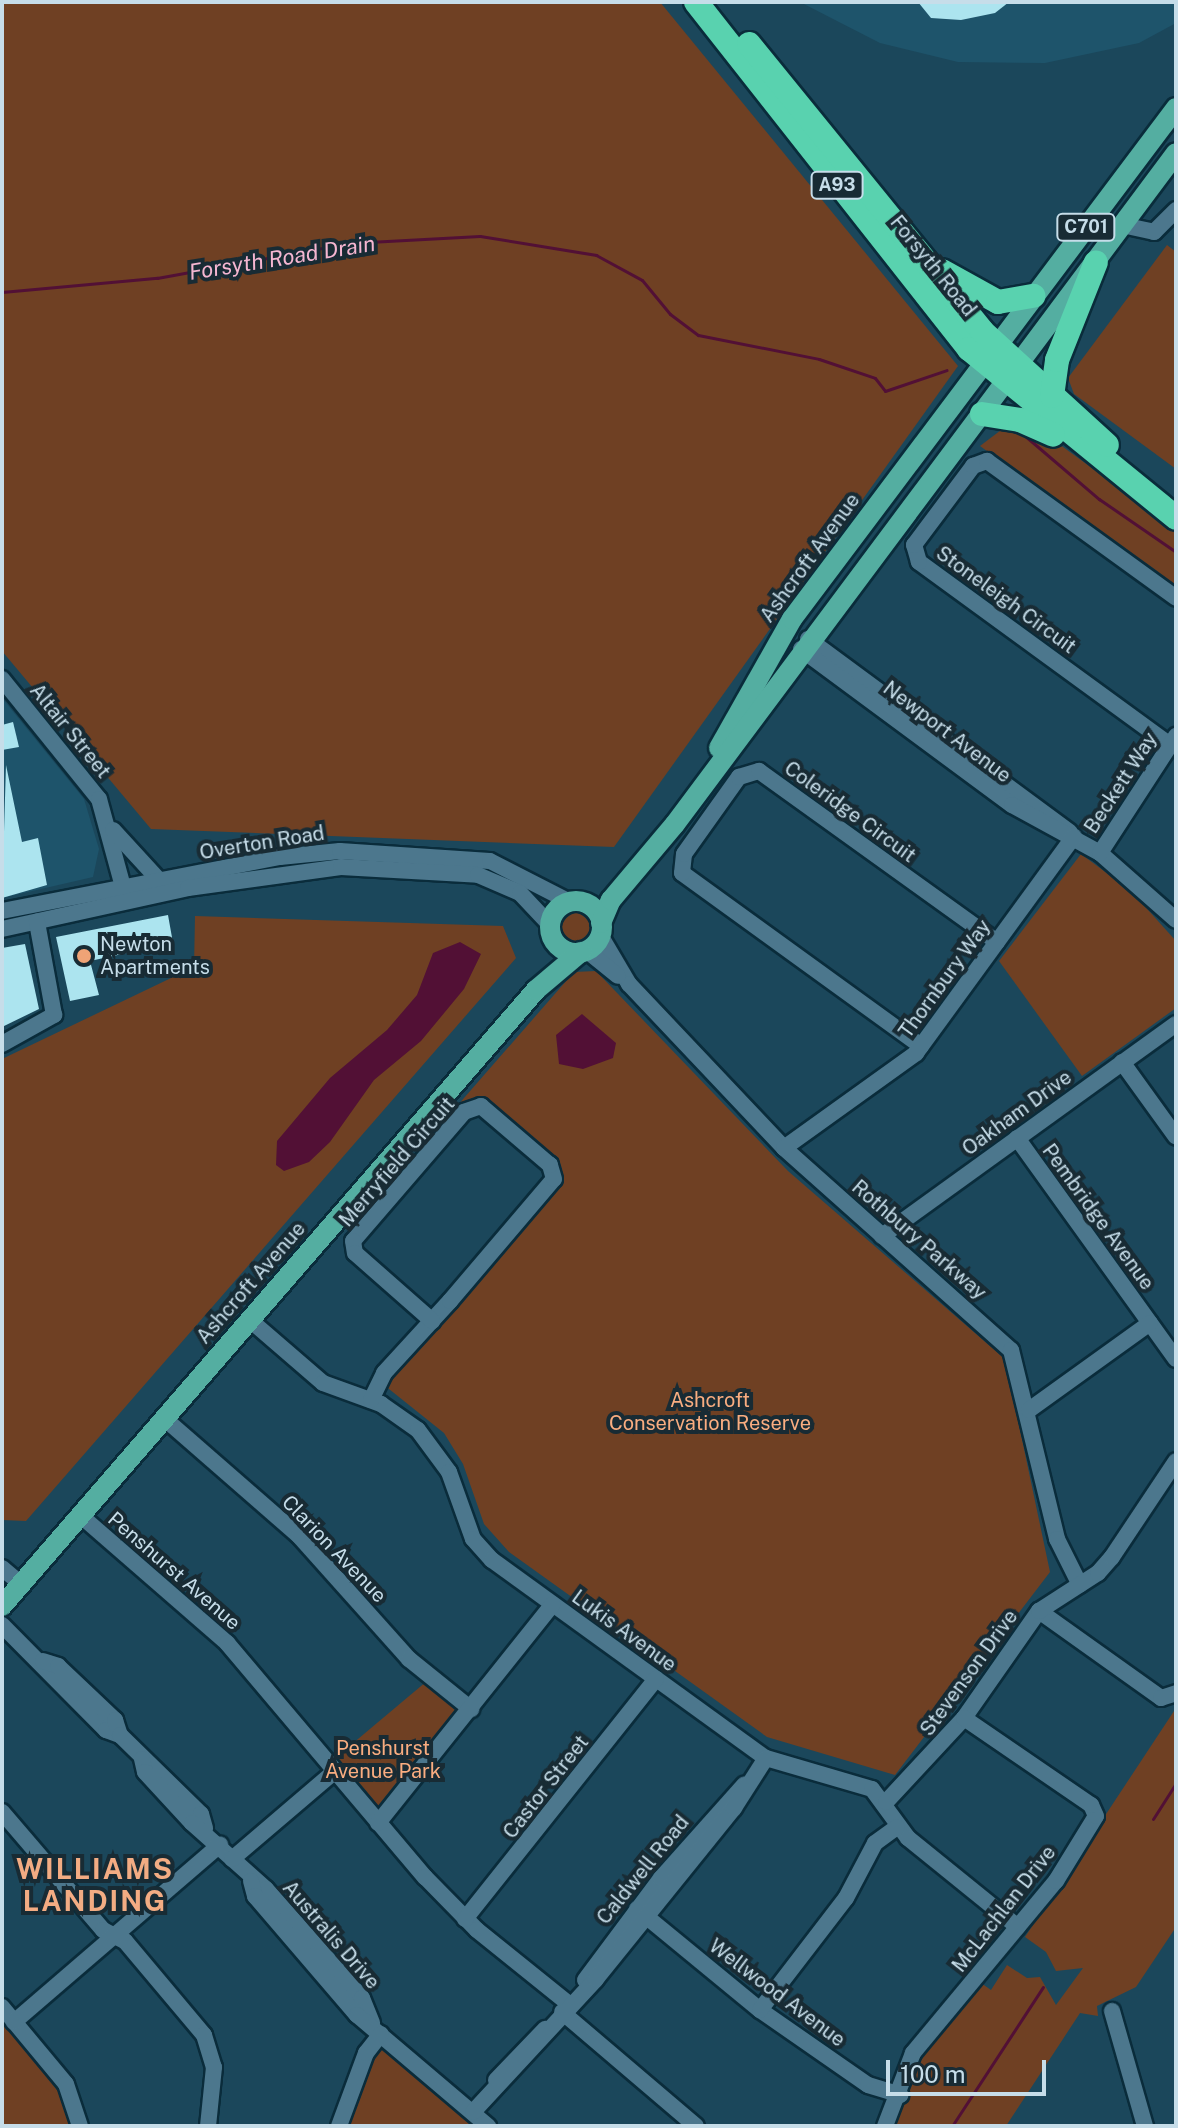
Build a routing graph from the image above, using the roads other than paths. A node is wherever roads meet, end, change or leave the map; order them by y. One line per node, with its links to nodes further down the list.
1 (696, 2): 10 (highway, Forsyth Road / A93)
2 (714, 2): 7 (highway, Forsyth Road / A93)
3 (1176, 108): 9 (main road, C701)
4 (1176, 153): 6 (main road, C701)
5 (1176, 210): 6 (street)
6 (1122, 225): 8 (main road, C701)
7 (914, 251): 9 (highway); 10 (highway, Forsyth Road / A93)
8 (1096, 262): 11 (main road, C701); 12 (highway)
9 (1033, 296): 10 (main road, C701)
10 (990, 356): 11 (highway, Forsyth Road / A93); 19 (main road, Ashcroft Avenue)
11 (1012, 374): 12 (highway, Forsyth Road / A93); 13 (main road, Ashcroft Avenue); 14 (highway, Forsyth Road / A93)
12 (1052, 396): 15 (highway, Forsyth Road / A93)
13 (982, 414): 14 (highway); 18 (main road, Ashcroft Avenue)
14 (1111, 468): 16 (highway, Forsyth Road / A93)
15 (1176, 497)
16 (1176, 518)
17 (1176, 598): 21 (street, Stoneleigh Circuit)
18 (805, 644): 19 (main road); 22 (main road, Ashcroft Avenue); 24 (street, Newport Avenue)
19 (772, 652): 22 (main road, Ashcroft Avenue)
20 (2, 679): 23 (street, Altair Street)
21 (1173, 740): 25 (street, Beckett Way)
22 (696, 794): 26 (main road, Ashcroft Avenue)
23 (112, 829): 27 (street); 28 (street, Altair Street)
24 (1074, 836): 25 (street, Newport Avenue); 36 (street, Thornbury Way)
25 (1100, 853): 31 (street, Newport Avenue)
26 (643, 862): 29 (main road, Ashcroft Avenue); 34 (main road, Ashcroft Avenue)
27 (159, 880): 28 (street, Overton Road); 29 (street, Overton Road)
28 (125, 895): 30 (street, Overton Road); 32 (street, Overton Road); 35 (street, Overton Road)
29 (577, 902): 34 (main road); 35 (main road, Ashcroft Avenue)
30 (2, 911)
31 (1176, 920)
32 (37, 922): 33 (street, Overton Road); 41 (street)
33 (2, 929)
34 (601, 929): 37 (main road, Ashcroft Avenue); 38 (street, Rothbury Parkway)
35 (552, 933): 37 (main road); 39 (main road, Ashcroft Avenue)
36 (997, 942): 42 (street, Thornbury Way); 42 (street, Coleridge Circuit)
37 (584, 951): 38 (street, Rothbury Parkway); 39 (main road, Ashcroft Avenue)
38 (629, 984): 46 (street, Rothbury Parkway)
39 (536, 990): 48 (main road, Ashcroft Avenue)
40 (1176, 1024): 43 (street, Oakham Drive)
41 (2, 1044)
42 (921, 1046): 46 (street, Thornbury Way)
43 (1122, 1062): 44 (street); 45 (street, Oakham Drive)
44 (1176, 1137)
45 (1017, 1138): 47 (street, Oakham Drive); 50 (street, Pembridge Avenue)
46 (784, 1148): 47 (street, Rothbury Parkway)
47 (882, 1236): 53 (street, Rothbury Parkway)
48 (250, 1320): 52 (street, Lukis Avenue); 54 (main road, Ashcroft Avenue)
49 (432, 1321): 49 (street, Merryfield Circuit); 52 (street, Merryfield Circuit)
50 (1150, 1323): 51 (street, Pembridge Avenue); 53 (street)
51 (1176, 1359)
52 (371, 1400): 60 (street, Lukis Avenue)
53 (1029, 1410): 59 (street, Rothbury Parkway)
54 (165, 1419): 56 (main road, Ashcroft Avenue); 66 (street, Clarion Avenue)
55 (1176, 1461): 59 (street, Stevenson Drive)
56 (80, 1515): 58 (main road, Ashcroft Avenue); 69 (street, Penshurst Avenue)
57 (2, 1568): 58 (street)
58 (21, 1584): 61 (main road, Ashcroft Avenue)
59 (1080, 1585): 62 (street, Stevenson Drive)
60 (553, 1604): 64 (street, Lukis Avenue); 66 (street)
61 (2, 1606)
62 (1039, 1611): 65 (street); 67 (street, Stevenson Drive)
63 (2, 1625): 74 (street, Australis Drive)
64 (656, 1679): 68 (street, Lukis Avenue); 77 (street, Castor Street)
65 (1176, 1693)
66 (471, 1709): 72 (street)
67 (964, 1718): 70 (street, Stevenson Drive); 78 (street, McLachlan Drive)
68 (766, 1758): 70 (street, Lukis Avenue); 76 (street, Caldwell Road)
69 (335, 1771): 72 (street, Penshurst Avenue); 75 (street)
70 (886, 1802): 73 (street)
71 (2, 1812): 79 (street)
72 (378, 1823): 77 (street, Penshurst Avenue)
73 (897, 1827): 78 (street); 82 (street)
74 (220, 1845): 75 (street, Australis Drive); 79 (street)
75 (232, 1859): 85 (street, Australis Drive)
76 (642, 1913): 81 (street, Caldwell Road); 82 (street, Wellwood Avenue)
77 (465, 1919): 81 (street, Penshurst Avenue)
78 (1018, 1927): 86 (street, McLachlan Drive)
79 (114, 1936): 84 (street); 89 (street)
80 (2, 2007): 84 (street)
81 (565, 2008): 87 (street, Caldwell Road); 92 (street, Penshurst Avenue)
82 (760, 2010): 86 (street, Wellwood Avenue)
83 (1112, 2011): 94 (street)
84 (14, 2022): 88 (street)
85 (376, 2028): 87 (street, Australis Drive); 90 (street)
86 (900, 2095): 93 (street, McLachlan Drive)
87 (473, 2112): 91 (street, Australis Drive)
88 (80, 2126)
89 (208, 2126)
90 (339, 2126)
91 (488, 2126)
92 (696, 2126)
93 (885, 2126)
94 (1145, 2126)

